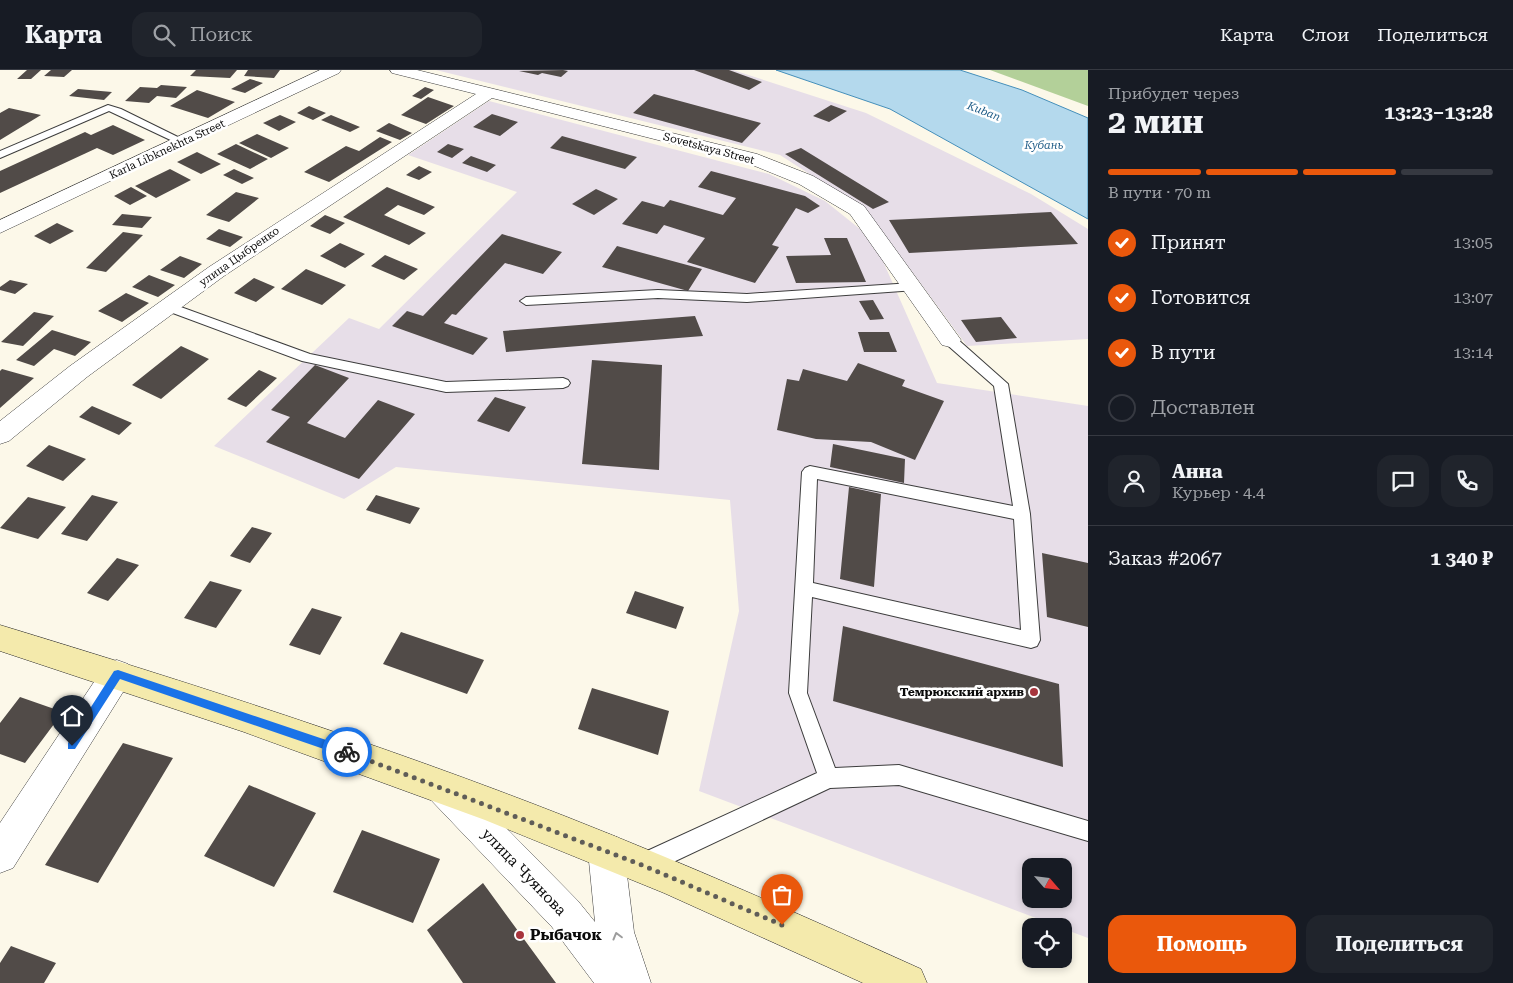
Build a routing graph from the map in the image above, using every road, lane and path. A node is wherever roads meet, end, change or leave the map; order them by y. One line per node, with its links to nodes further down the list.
1 (334, 70): 4 (street, Karla Libknekhta Street)
2 (398, 70): 3 (street, Sovetskaya Street)
3 (489, 93): 7 (street, Sovetskaya Street); 9 (street, улица Цыбренко)
4 (183, 142): 5 (lane); 6 (street, Karla Libknekhta Street)
5 (0, 155)
6 (0, 227)
7 (912, 287): 8 (lane); 10 (street, Sovetskaya Street)
8 (526, 302)
9 (167, 306): 11 (lane); 12 (street, улица Цыбренко)
10 (950, 340): 13 (lane)
11 (562, 383)
12 (0, 435)
13 (1022, 514): 14 (lane); 14 (lane)
14 (804, 588): 17 (lane)
15 (0, 638): 16 (main road)
16 (118, 674): 18 (main road); 21 (street)
17 (829, 778): 19 (lane); 22 (lane)
18 (443, 788): 20 (main road); 23 (street, улица Чуянова)
19 (1088, 831)
20 (606, 851): 22 (main road); 24 (street, one-way to 20)
21 (0, 856)
22 (642, 865): 25 (main road)
23 (619, 983)
24 (631, 983)
25 (907, 983)

